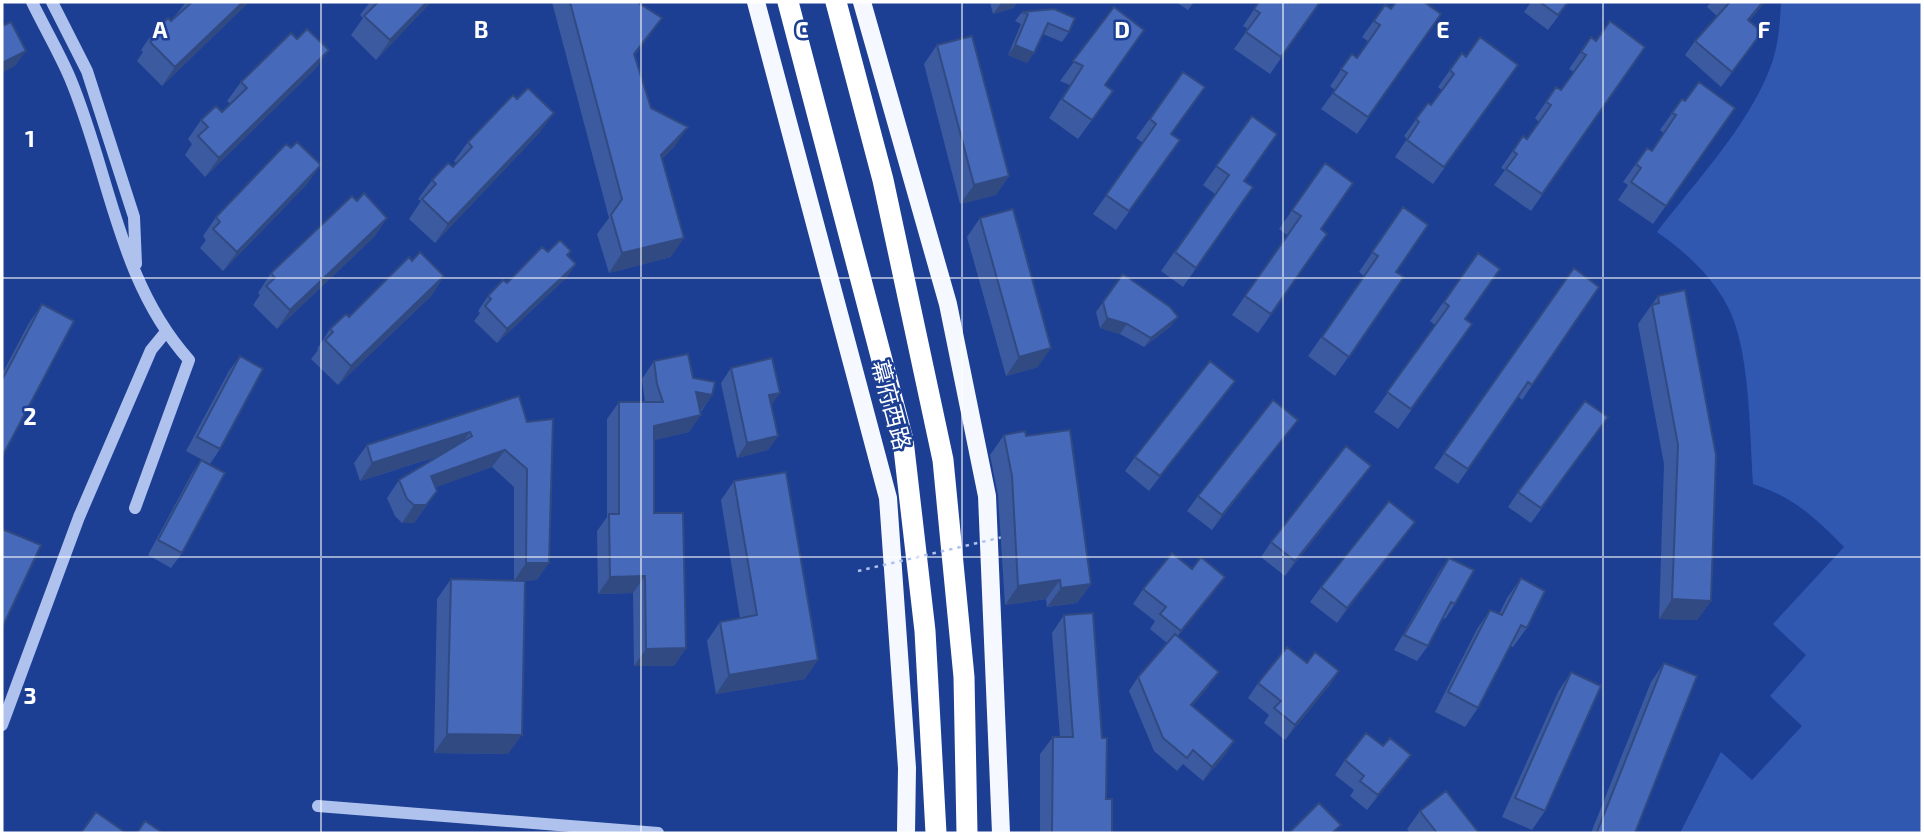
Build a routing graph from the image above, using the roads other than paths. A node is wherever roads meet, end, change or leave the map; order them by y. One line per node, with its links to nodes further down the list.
1 (32, 2): 7 (street)
2 (52, 2): 7 (street)
3 (756, 2): 13 (main road, 幕府西路)
4 (788, 2): 14 (highway, 幕府西路)
5 (836, 2): 15 (highway, 幕府西路)
6 (862, 2): 16 (main road)
7 (137, 282): 8 (street)
8 (165, 333): 9 (street); 10 (street)
9 (135, 508)
10 (2, 725)
11 (318, 806): 12 (street)
12 (658, 833)
13 (906, 833)
14 (936, 833)
15 (967, 833)
16 (1001, 833)

